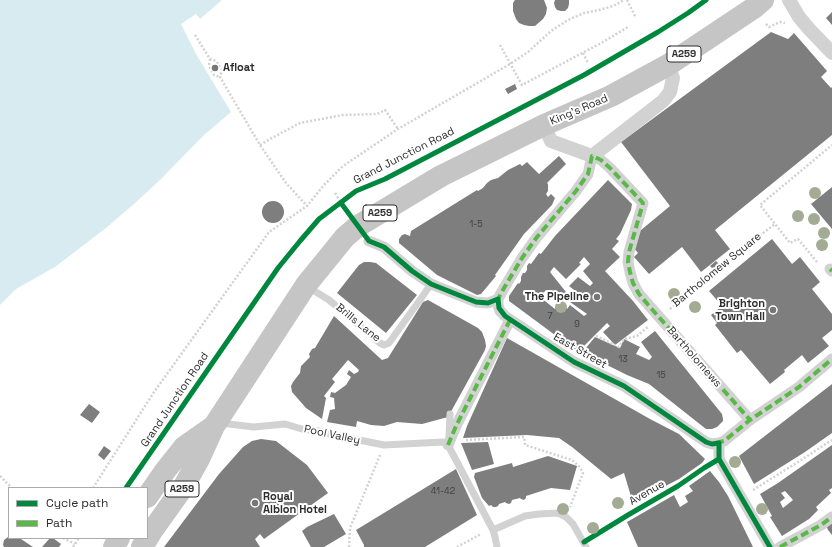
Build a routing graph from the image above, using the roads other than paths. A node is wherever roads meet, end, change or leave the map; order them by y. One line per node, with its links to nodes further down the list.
1 (763, 0): 4 (main road, King's Road / A259)
2 (789, 0): 3 (street)
3 (832, 53)
4 (668, 66): 5 (main road, King's Road / A259); 6 (street)
5 (544, 125): 6 (street, King's Road); 7 (main road, A259)
6 (592, 156): 10 (street); 14 (street, Bartholomews)
7 (358, 226): 8 (street); 9 (main road, A259)
8 (431, 284): 9 (lane, Brills Lane); 10 (street)
9 (306, 285): 15 (main road, A259)
10 (498, 299): 11 (street, East Street)
11 (510, 320): 16 (street, East Street); 17 (street)
12 (832, 359): 14 (street)
13 (450, 414): 17 (lane)
14 (750, 420): 16 (street)
15 (215, 424): 17 (lane, Pool Valley); 18 (main road, A259); 21 (main road, A259)
16 (719, 443): 24 (street)
17 (448, 445): 20 (lane)
18 (148, 496)
19 (832, 517): 25 (street)
20 (494, 533): 22 (lane); 23 (lane)
21 (148, 537)
22 (497, 547)
23 (586, 547)
24 (770, 547)
25 (780, 547)

